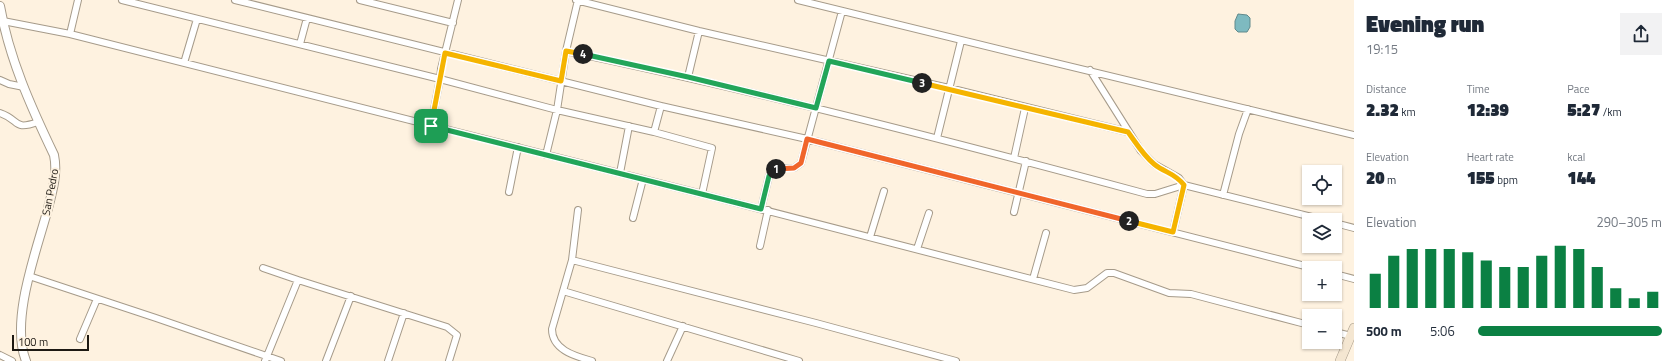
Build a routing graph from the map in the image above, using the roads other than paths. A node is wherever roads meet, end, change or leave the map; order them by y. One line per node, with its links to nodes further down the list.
1 (78, 0): 16 (street)
2 (122, 0): 12 (street)
3 (235, 0): 11 (street)
4 (360, 0): 14 (street)
5 (458, 0): 14 (street)
6 (577, 0): 15 (street); 19 (street)
7 (798, 0): 8 (street)
8 (825, 3): 10 (street)
9 (0, 6): 13 (street, San Pedro)
10 (842, 11): 17 (street); 21 (street)
11 (307, 18): 18 (street); 20 (street)
12 (197, 19): 18 (street); 22 (street)
13 (3, 21): 16 (street); 28 (street, San Pedro)
14 (453, 22): 20 (street)
15 (699, 31): 21 (street); 24 (street)
16 (70, 34): 22 (street)
17 (961, 41): 23 (street); 29 (street)
18 (300, 44): 25 (street)
19 (566, 51): 24 (street); 27 (street)
20 (445, 53): 25 (street); 27 (street)
21 (829, 61): 29 (street); 31 (street)
22 (184, 63): 37 (street)
23 (1090, 70): 33 (street); 40 (street)
24 (688, 77): 31 (street)
25 (440, 79): 34 (street); 37 (street)
26 (0, 80): 28 (street)
27 (561, 81): 30 (street); 34 (street)
28 (24, 87): 36 (street, San Pedro)
29 (949, 88): 32 (street); 42 (street)
30 (661, 106): 39 (street); 43 (street)
31 (816, 108): 42 (street); 43 (street)
32 (1026, 108): 40 (street); 46 (street)
33 (1248, 109): 41 (street); 55 (street)
34 (557, 110): 38 (street); 45 (street)
35 (0, 113): 36 (street)
36 (38, 122): 73 (street, San Pedro)
37 (431, 126): 44 (street)
38 (629, 126): 39 (street); 48 (street)
39 (654, 132): 54 (street)
40 (1128, 132): 50 (street)
41 (1354, 135)
42 (937, 138): 46 (street)
43 (807, 139): 53 (street); 56 (street)
44 (518, 147): 45 (street); 52 (street)
45 (546, 155): 48 (street)
46 (1014, 158): 47 (street)
47 (1026, 161): 50 (street); 53 (street)
48 (620, 173): 49 (street)
49 (643, 178): 54 (street); 62 (street)
50 (1184, 185): 55 (street); 65 (street)
51 (884, 191): 67 (street)
52 (509, 192)
53 (1019, 193): 59 (street); 65 (street)
54 (702, 194): 56 (street)
55 (1223, 195): 61 (street)
56 (761, 209): 58 (street)
57 (578, 210): 70 (street)
58 (768, 210): 67 (street); 68 (street)
59 (1014, 212)
60 (929, 213): 69 (street)
61 (1302, 215)
62 (633, 218)
63 (1342, 225): 64 (street)
64 (1354, 228)
65 (1173, 232): 71 (street)
66 (1046, 233): 75 (street)
67 (870, 237): 69 (street)
68 (760, 246)
69 (917, 249): 75 (street)
70 (572, 260): 78 (street); 99 (street)
71 (1302, 265)
72 (263, 268): 77 (street)
73 (29, 276): 80 (street); 91 (street, San Pedro)
74 (1342, 276): 76 (street)
75 (1033, 279): 82 (street)
76 (1354, 279)
77 (298, 280): 79 (street); 88 (street)
78 (563, 291): 83 (street); 89 (street)
79 (351, 296): 81 (street); 93 (street)
80 (97, 299): 86 (street); 88 (street)
81 (404, 313): 94 (street); 95 (street)
82 (1302, 323)
83 (683, 326): 97 (street); 98 (street)
84 (1353, 331): 85 (street); 100 (main road)
85 (1342, 332)
86 (80, 340)
87 (0, 355): 90 (street)
88 (266, 359): 92 (street)
89 (577, 359): 96 (street)
90 (12, 361)
91 (26, 361)
92 (281, 361)
93 (326, 361)
94 (388, 361)
95 (449, 361)
96 (592, 361)
97 (667, 361)
98 (799, 361)
99 (956, 361)
100 (1340, 361)

